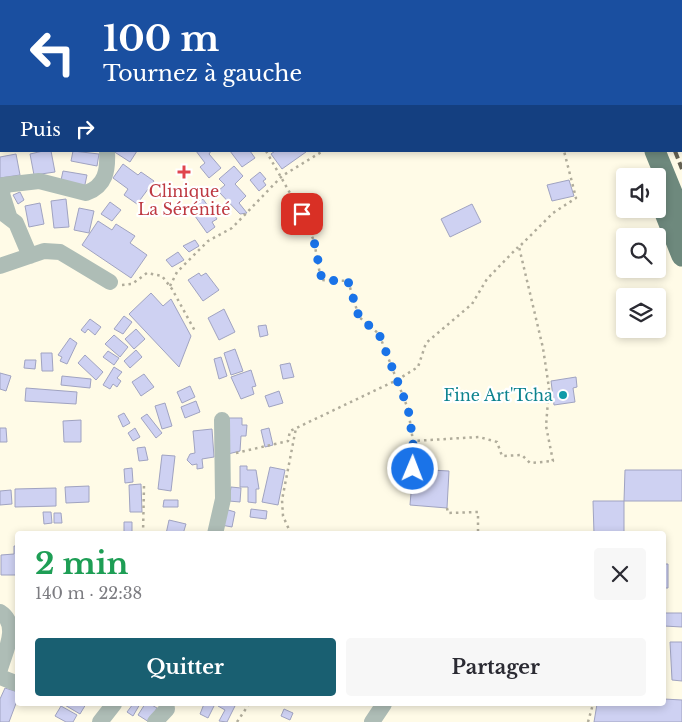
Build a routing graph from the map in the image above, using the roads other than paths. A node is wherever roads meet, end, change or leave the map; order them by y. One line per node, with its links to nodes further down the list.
1 (107, 152): 5 (street)
2 (639, 152): 4 (main road)
3 (655, 152): 7 (main road)
4 (646, 168)
5 (4, 214): 8 (street)
6 (666, 216): 9 (main road)
7 (682, 217)
8 (30, 256): 10 (street); 11 (street)
9 (682, 256)
10 (0, 266)
11 (110, 282)
12 (222, 420): 13 (street)
13 (216, 531)
14 (9, 620): 15 (street)
15 (0, 669)
16 (0, 677): 17 (street)
17 (15, 683)
18 (112, 706): 21 (street)
19 (383, 706): 23 (street)
20 (167, 709): 22 (street)
21 (100, 722)
22 (155, 722)
23 (372, 722)

